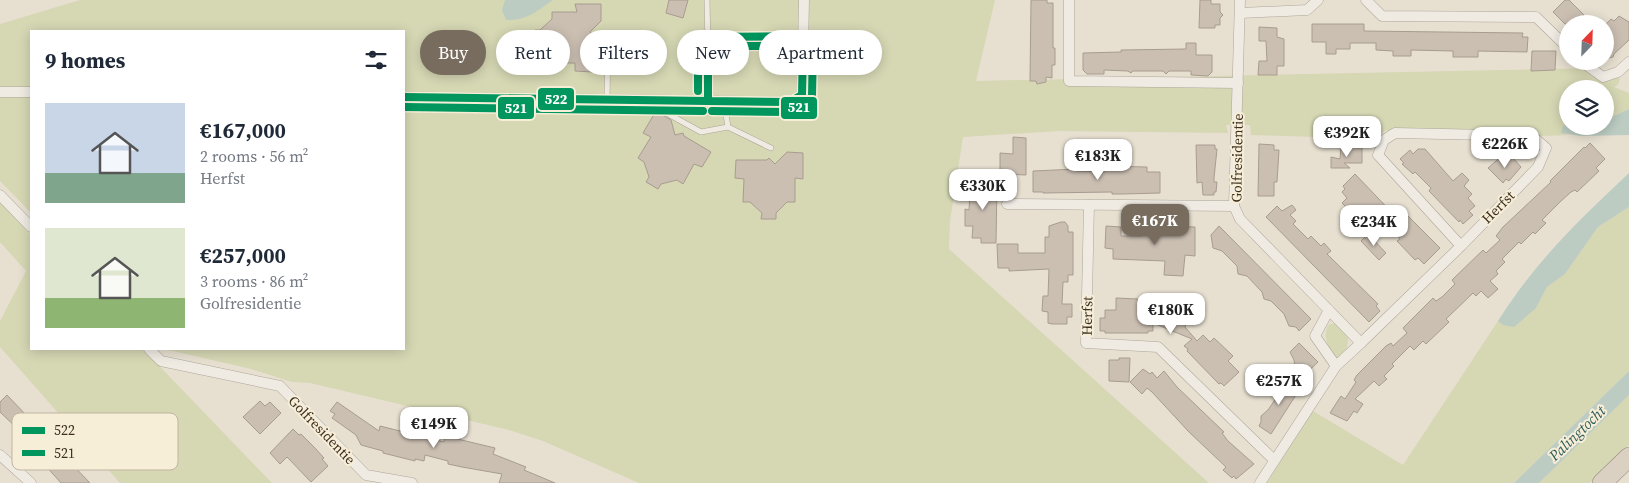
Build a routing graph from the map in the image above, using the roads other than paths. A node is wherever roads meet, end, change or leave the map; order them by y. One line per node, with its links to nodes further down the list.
1 (706, 0): 8 (lane)
2 (804, 0): 9 (street)
3 (1070, 0): 16 (street)
4 (1240, 0): 7 (street, Golfresidentie)
5 (1318, 0): 7 (street)
6 (1366, 0): 10 (street)
7 (1241, 13): 16 (street, Golfresidentie)
8 (707, 30)
9 (803, 30)
10 (1559, 39)
11 (1629, 62): 12 (street)
12 (1594, 70)
13 (607, 75): 20 (lane)
14 (708, 75): 22 (street)
15 (802, 75): 23 (street)
16 (1238, 83): 29 (street, Golfresidentie)
17 (0, 92): 18 (street)
18 (30, 92)
19 (405, 98): 20 (street)
20 (607, 100): 21 (street)
21 (651, 101): 22 (street); 24 (lane)
22 (708, 102): 23 (street)
23 (724, 102): 24 (lane)
24 (728, 128): 25 (lane)
25 (771, 148)
26 (0, 195): 30 (street)
27 (1008, 204): 28 (street)
28 (1089, 205): 29 (street); 38 (street, Herfst)
29 (1234, 206): 32 (street, Golfresidentie)
30 (30, 227)
31 (1461, 246): 31 (street, Herfst); 33 (street, Herfst)
32 (1329, 310): 33 (street, Golfresidentie); 35 (street)
33 (1361, 343): 35 (street)
34 (150, 350): 42 (street, Golfresidentie)
35 (1336, 366): 38 (street)
36 (0, 455): 39 (street)
37 (1629, 457): 44 (highway)
38 (1274, 460): 43 (street)
39 (12, 466)
40 (17, 470): 41 (street)
41 (31, 483)
42 (412, 483)
43 (1260, 483)
44 (1602, 483)

